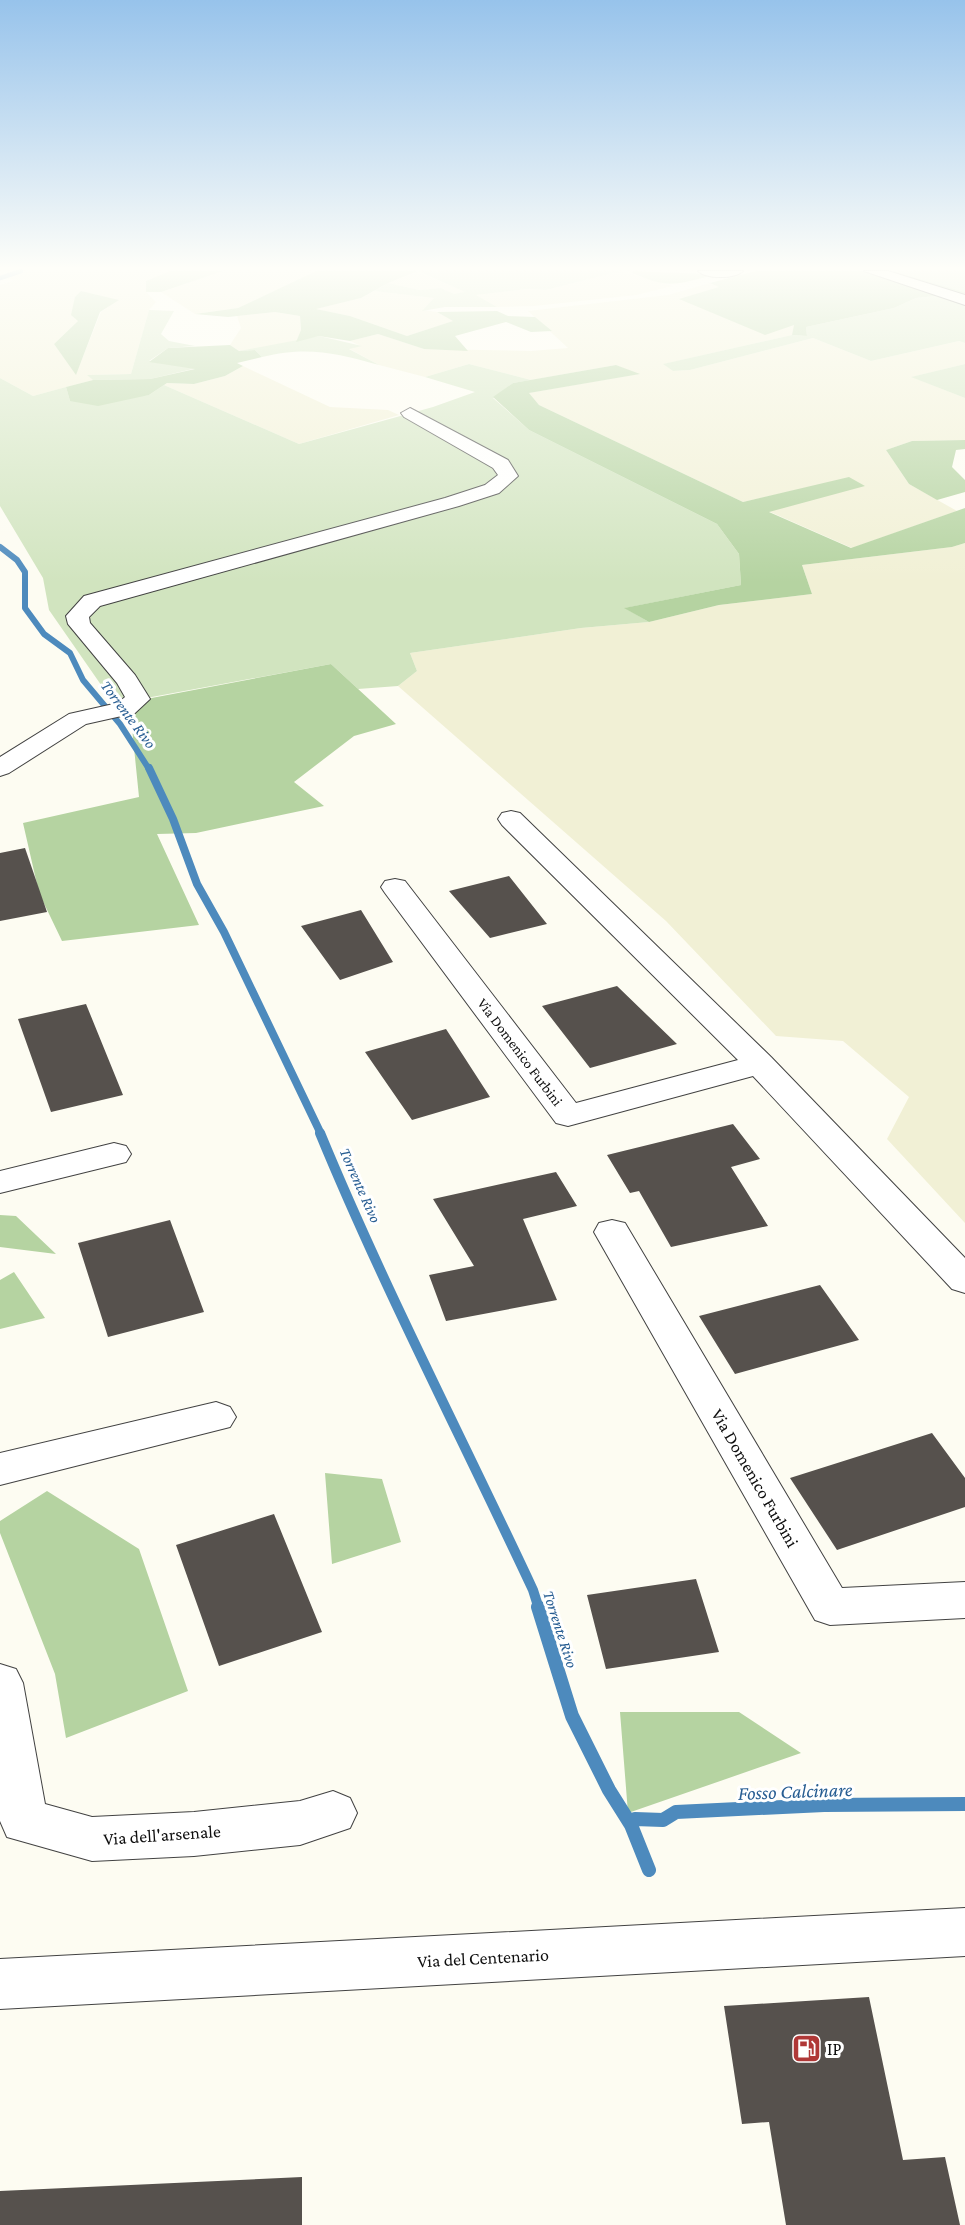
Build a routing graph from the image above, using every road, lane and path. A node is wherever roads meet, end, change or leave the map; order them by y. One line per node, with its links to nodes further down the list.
1 (410, 413): 2 (street)
2 (0, 768)
3 (511, 819): 5 (street)
4 (395, 886): 5 (street, Via Domenico Furbini)
5 (760, 1064): 9 (street)
6 (114, 1154): 7 (street)
7 (0, 1182)
8 (612, 1232): 12 (street, Via Domenico Furbini)
9 (965, 1280)
10 (216, 1417): 11 (street)
11 (0, 1469)
12 (965, 1600)
13 (0, 1683): 14 (street, Via dell'arsenale)
14 (333, 1814)
15 (965, 1932): 16 (street, Via del Centenario)
16 (0, 1984)

